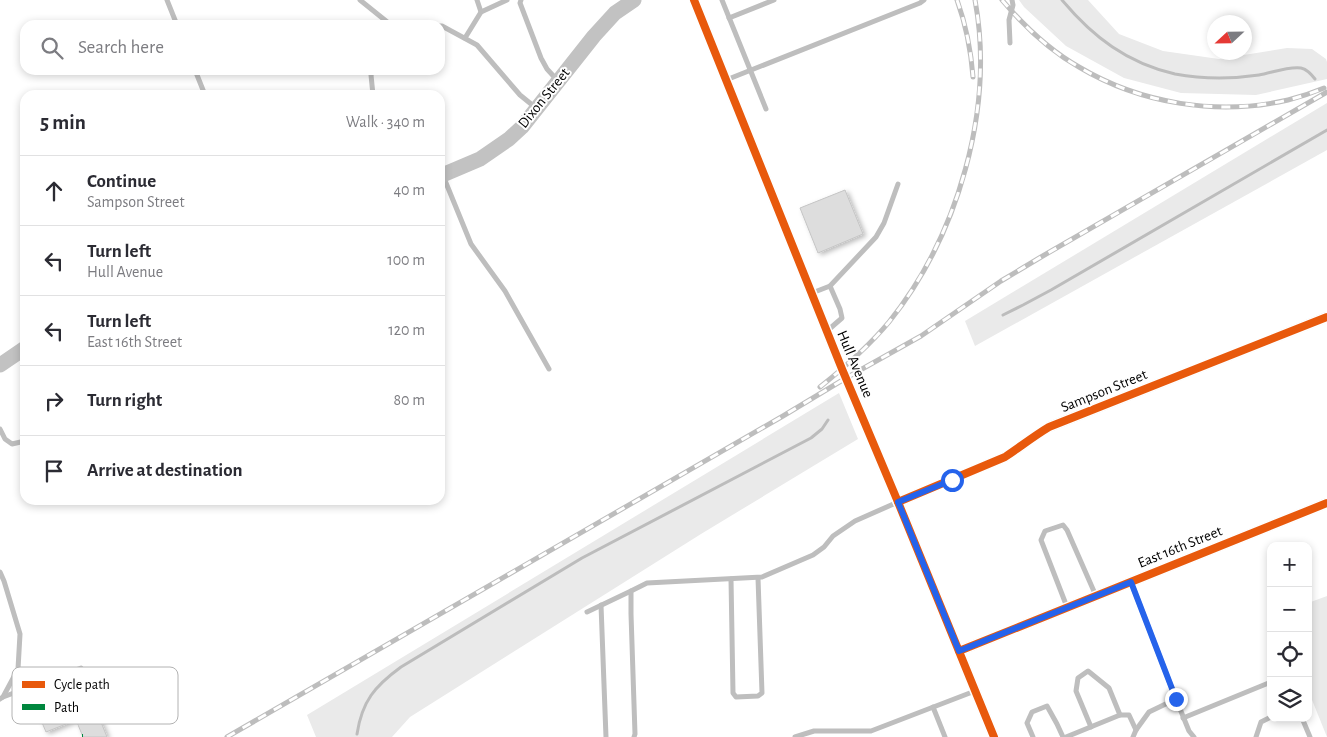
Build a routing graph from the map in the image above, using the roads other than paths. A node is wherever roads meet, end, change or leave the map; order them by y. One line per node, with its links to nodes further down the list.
1 (167, 0): 14 (lane)
2 (360, 0): 15 (lane)
3 (477, 0): 12 (lane)
4 (507, 0): 12 (lane)
5 (521, 0): 23 (lane)
6 (634, 0): 23 (street, Dixon Street)
7 (694, 0): 22 (street, Hull Avenue)
8 (722, 0): 13 (lane)
9 (774, 0): 13 (lane)
10 (924, 0): 19 (lane)
11 (1012, 0): 18 (lane)
12 (481, 12): 17 (lane)
13 (729, 18): 19 (lane)
14 (175, 20)
15 (385, 20)
16 (445, 28): 17 (lane)
17 (465, 38): 26 (lane)
18 (1010, 43)
19 (750, 70): 22 (lane); 27 (lane)
20 (197, 75): 24 (lane)
21 (371, 75): 25 (lane)
22 (726, 80): 32 (street, Hull Avenue)
23 (558, 81): 26 (street, Dixon Street)
24 (203, 90)
25 (372, 90)
26 (537, 108): 28 (street, Dixon Street)
27 (766, 109)
28 (445, 173)
29 (445, 184): 37 (lane)
30 (898, 184): 31 (lane)
31 (830, 286): 32 (lane); 34 (lane)
32 (812, 293): 34 (street, Hull Avenue)
33 (1327, 317): 40 (street, Sampson Street)
34 (827, 331): 40 (street, Hull Avenue)
35 (20, 352): 36 (street)
36 (0, 366)
37 (549, 369)
38 (0, 429): 39 (lane)
39 (20, 442)
40 (898, 502): 43 (lane); 51 (street, Hull Avenue)
41 (1327, 503): 45 (street, East 16th Street)
42 (0, 572): 52 (lane)
43 (758, 578): 44 (lane); 44 (lane)
44 (730, 579): 46 (lane)
45 (1131, 582): 47 (street, East 16th Street); 57 (lane)
46 (631, 590): 48 (lane); 66 (lane)
47 (1096, 596): 49 (street, East 16th Street); 49 (lane)
48 (602, 605): 50 (lane); 65 (lane)
49 (1067, 608): 51 (street, East 16th Street)
50 (587, 612)
51 (959, 651): 55 (street, Hull Avenue)
52 (18, 667)
53 (12, 679): 56 (lane)
54 (1267, 684): 60 (lane)
55 (975, 691): 58 (lane); 69 (street, Hull Avenue)
56 (1, 698)
57 (1176, 699): 60 (lane); 64 (lane)
58 (933, 707): 67 (lane); 68 (lane)
59 (1120, 715): 63 (lane); 63 (lane); 64 (lane)
60 (1183, 718): 73 (lane)
61 (1267, 719): 74 (lane)
62 (1304, 722): 75 (lane)
63 (1091, 727): 71 (lane)
64 (1136, 730): 72 (lane)
65 (606, 737)
66 (634, 737)
67 (795, 737)
68 (945, 737)
69 (994, 737)
70 (1033, 737): 71 (lane)
71 (1065, 737)
72 (1133, 737)
73 (1194, 737)
74 (1256, 737)
75 (1310, 737)

